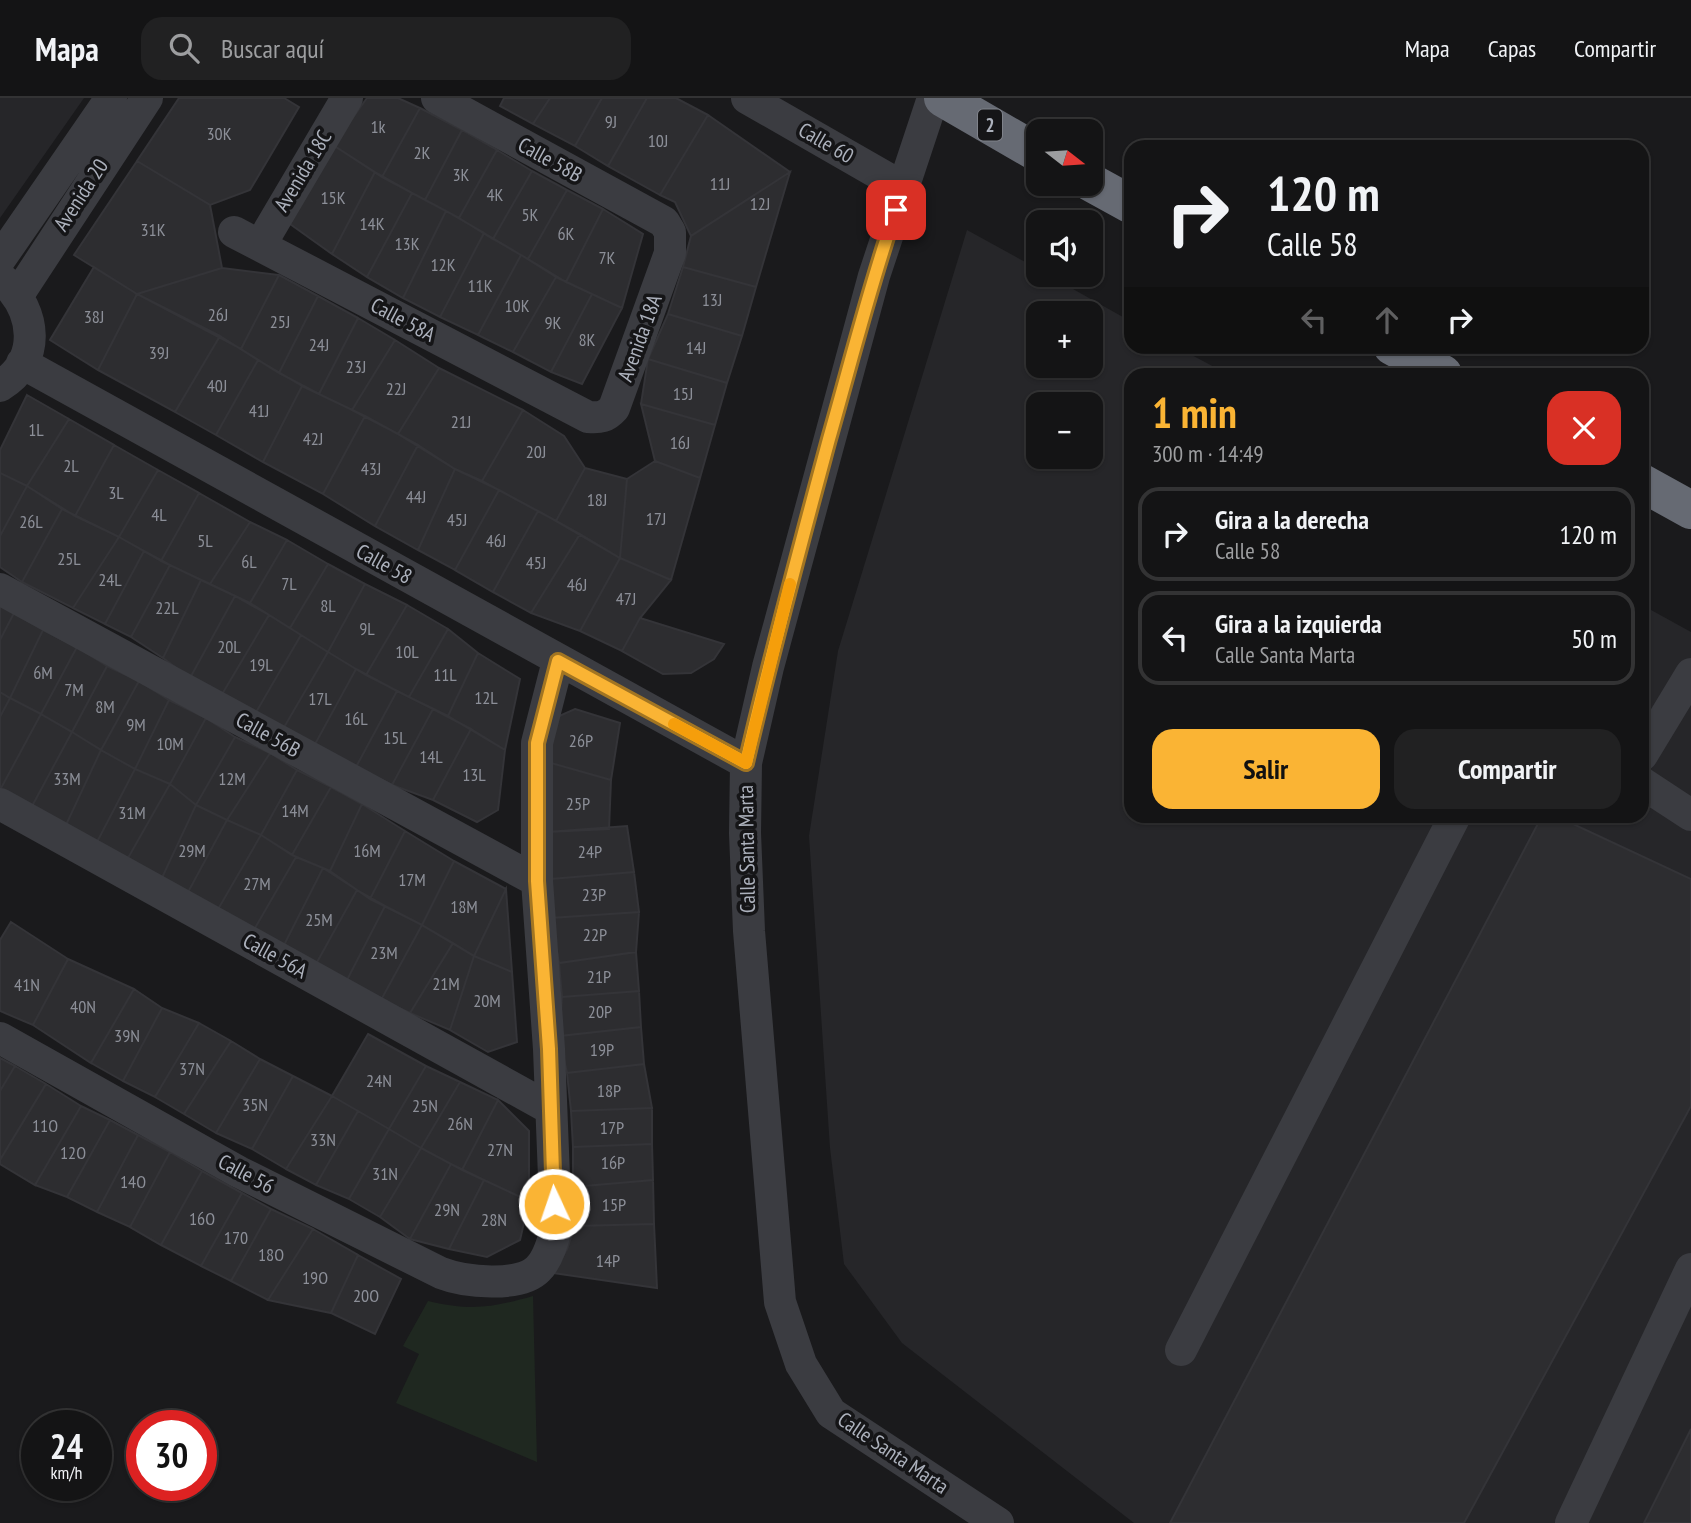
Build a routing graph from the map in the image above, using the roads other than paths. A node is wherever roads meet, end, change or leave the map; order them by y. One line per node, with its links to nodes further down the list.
1 (111, 98): 14 (street, Avenida 20)
2 (147, 98): 15 (street, Avenida 20)
3 (347, 98): 13 (street, Avenida 18C)
4 (437, 98): 12 (street, Calle 58B)
5 (747, 98): 9 (street, Calle 60)
6 (933, 98): 9 (street, Calle Santa Marta)
7 (943, 98): 8 (highway, 2)
8 (1026, 146)
9 (904, 188): 27 (street, Calle Santa Marta)
10 (1103, 189): 11 (highway)
11 (1124, 201)
12 (664, 222): 20 (street, Avenida 18A)
13 (247, 238): 20 (street, Calle 58A)
14 (0, 259)
15 (9, 286): 17 (street)
16 (1407, 354): 18 (highway)
17 (22, 363): 19 (street); 24 (street, Calle 58)
18 (1432, 368)
19 (0, 386)
20 (572, 409)
21 (1649, 487): 22 (highway)
22 (1691, 510)
23 (0, 589): 32 (street, Calle 56B)
24 (558, 661): 27 (street, Calle 58); 32 (street)
25 (1691, 674): 26 (street)
26 (1649, 743)
27 (746, 763): 37 (street, Calle Santa Marta)
28 (1649, 788): 30 (street)
29 (0, 804): 34 (street, Calle 56A)
30 (1691, 815)
31 (1451, 823): 36 (street)
32 (537, 881): 34 (street)
33 (0, 1038): 34 (street, Calle 56)
34 (549, 1108)
35 (1691, 1269): 38 (street)
36 (1181, 1350)
37 (998, 1523)
38 (1571, 1523)

